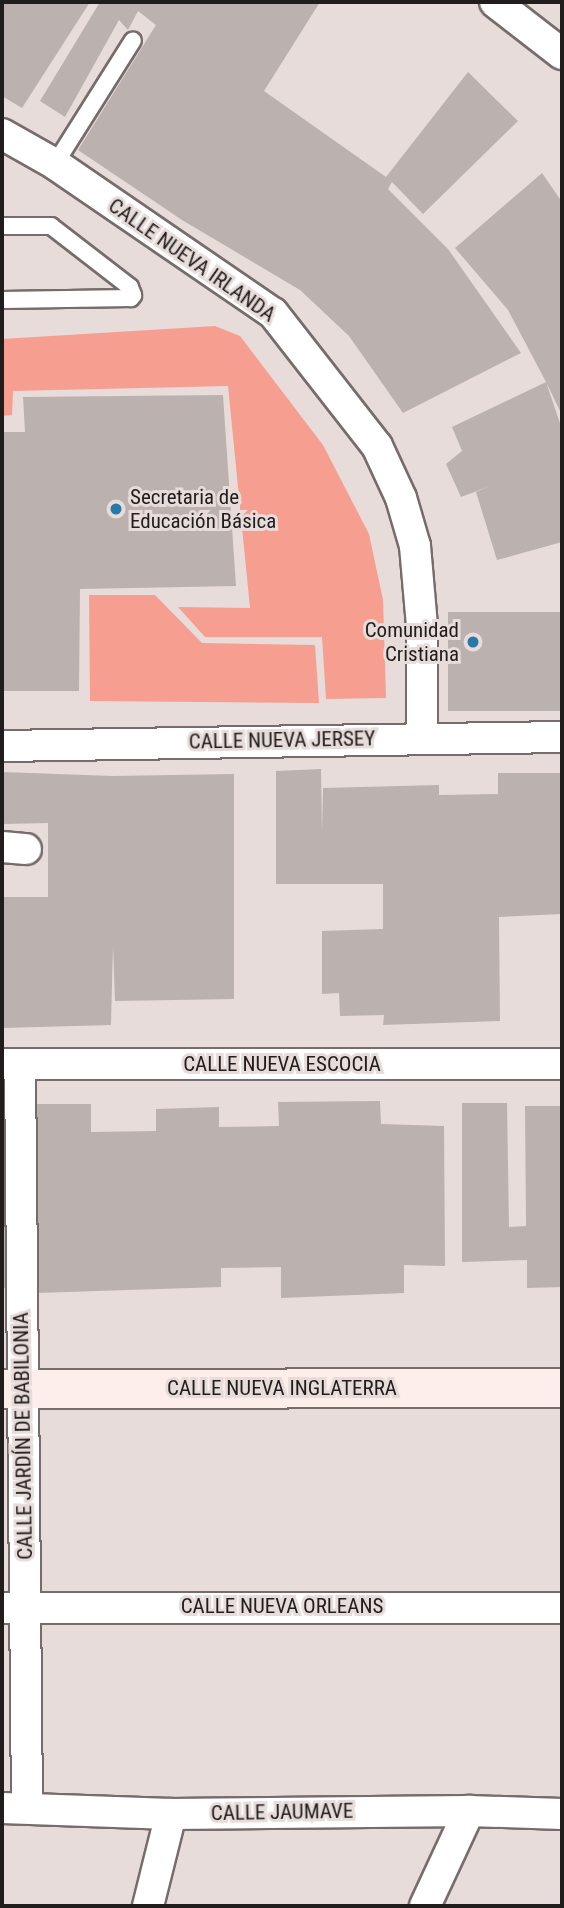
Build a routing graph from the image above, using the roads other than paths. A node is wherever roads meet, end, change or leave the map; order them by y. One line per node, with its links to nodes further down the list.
1 (495, 2): 3 (street)
2 (133, 40): 5 (lane)
3 (562, 54)
4 (2, 134): 5 (street, CALLE NUEVA IRLANDA)
5 (55, 163): 8 (street, CALLE NUEVA IRLANDA)
6 (2, 226): 7 (lane)
7 (2, 300)
8 (422, 737): 9 (street, CALLE NUEVA JERSEY); 10 (street, CALLE NUEVA JERSEY)
9 (562, 737)
10 (2, 746)
11 (11, 1064): 12 (street, CALLE NUEVA ESCOCIA); 14 (street, CALLE JARDÍN DE BABILONIA)
12 (562, 1064)
13 (562, 1388): 14 (street, CALLE NUEVA INGLATERRA)
14 (12, 1401): 15 (street, CALLE NUEVA INGLATERRA); 16 (street, CALLE JARDÍN DE BABILONIA)
15 (562, 1413)
16 (13, 1607): 17 (street, CALLE NUEVA ORLEANS); 18 (street, CALLE JARDÍN DE BABILONIA)
17 (562, 1608)
18 (14, 1808): 20 (street, CALLE JAUMAVE)
19 (469, 1811): 20 (street, CALLE JAUMAVE); 21 (street, CALLE JAUMAVE); 23 (street)
20 (171, 1814): 22 (street)
21 (562, 1814)
22 (148, 1906)
23 (425, 1906)

